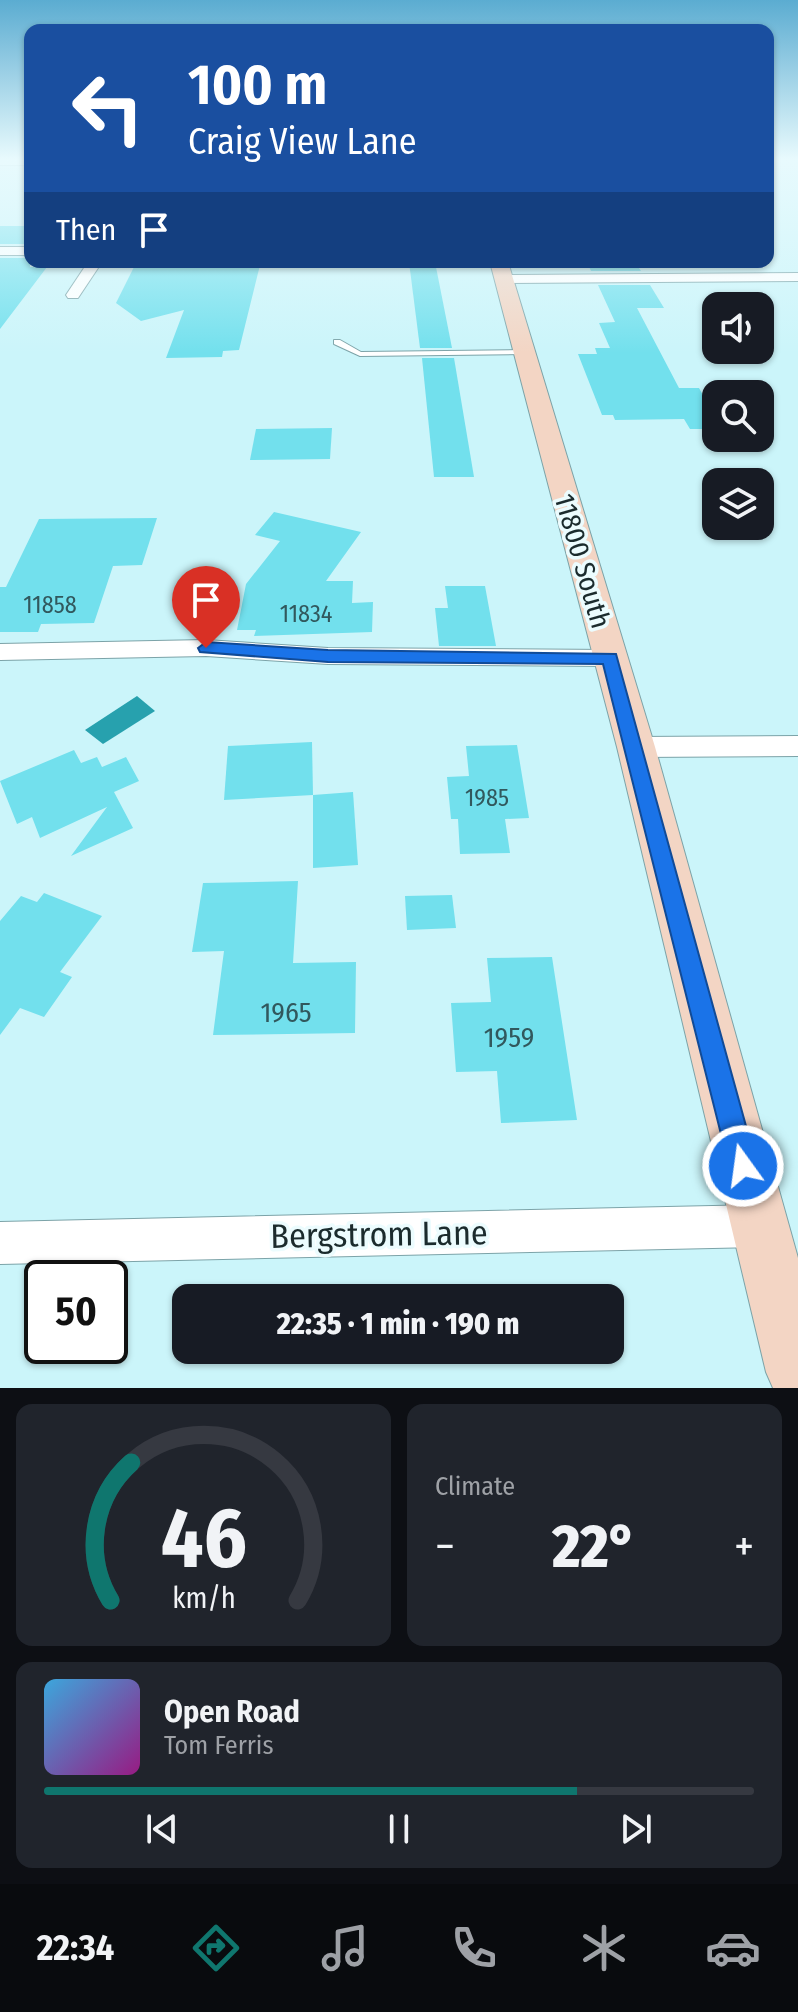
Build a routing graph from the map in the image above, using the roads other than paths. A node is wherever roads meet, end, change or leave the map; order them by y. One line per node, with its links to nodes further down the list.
1 (0, 251): 2 (street)
2 (24, 251)
3 (91, 268): 6 (street)
4 (502, 270): 5 (street); 8 (main road, 11800 South)
5 (798, 277)
6 (73, 295)
7 (337, 342): 8 (lane)
8 (524, 352): 10 (main road, 11800 South)
9 (0, 652): 10 (street)
10 (610, 658): 12 (main road, 11800 South)
11 (798, 746): 12 (street)
12 (636, 747): 13 (main road, 11800 South)
13 (758, 1226): 14 (street, Bergstrom Lane); 15 (main road, 11800 South)
14 (0, 1243)
15 (798, 1372)

